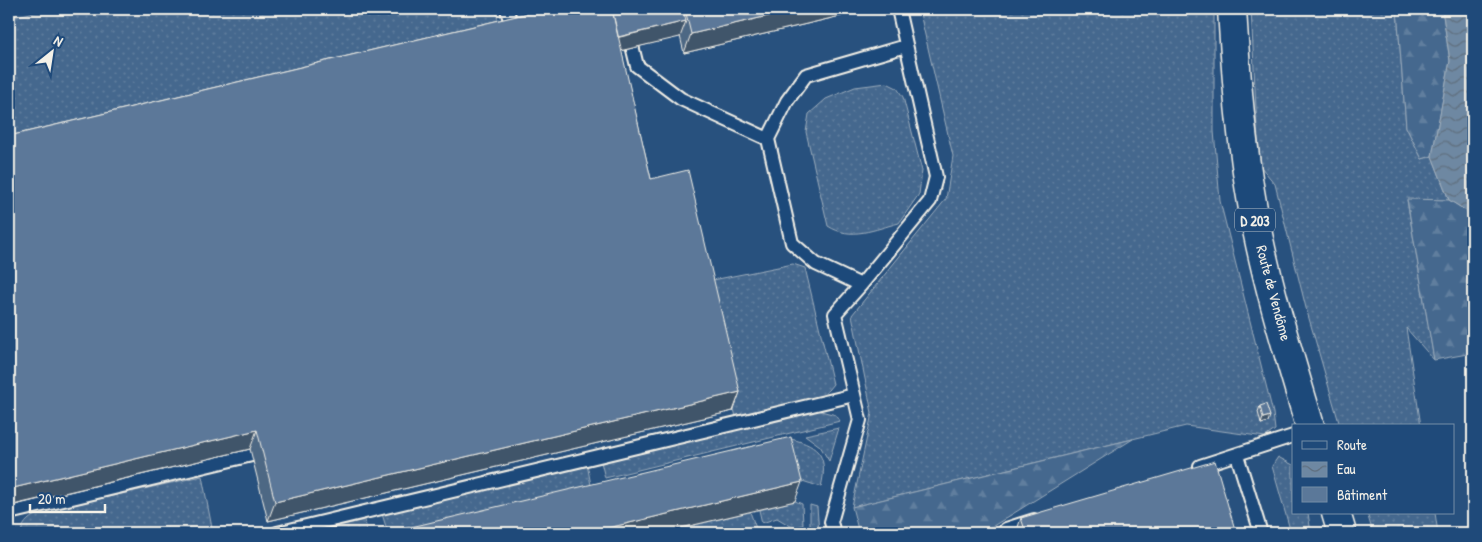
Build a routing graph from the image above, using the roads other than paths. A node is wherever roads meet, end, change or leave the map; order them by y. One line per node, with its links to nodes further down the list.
1 (507, 9): 5 (lane)
2 (623, 9): 7 (lane)
3 (898, 9): 6 (lane)
4 (1232, 9): 10 (main road, Route de Vendôme / D 203)
5 (513, 34)
6 (906, 46): 7 (lane); 8 (lane)
7 (768, 139): 8 (lane)
8 (861, 285): 9 (lane)
9 (854, 395): 18 (lane); 19 (lane)
10 (1309, 424)
11 (1292, 436): 12 (lane)
12 (1237, 454): 14 (lane); 21 (lane)
13 (252, 455): 15 (lane)
14 (1191, 470)
15 (9, 513)
16 (1336, 514): 22 (main road)
17 (1043, 517): 20 (lane)
18 (277, 533)
19 (834, 533)
20 (1004, 533)
21 (1261, 533)
22 (1342, 533)

